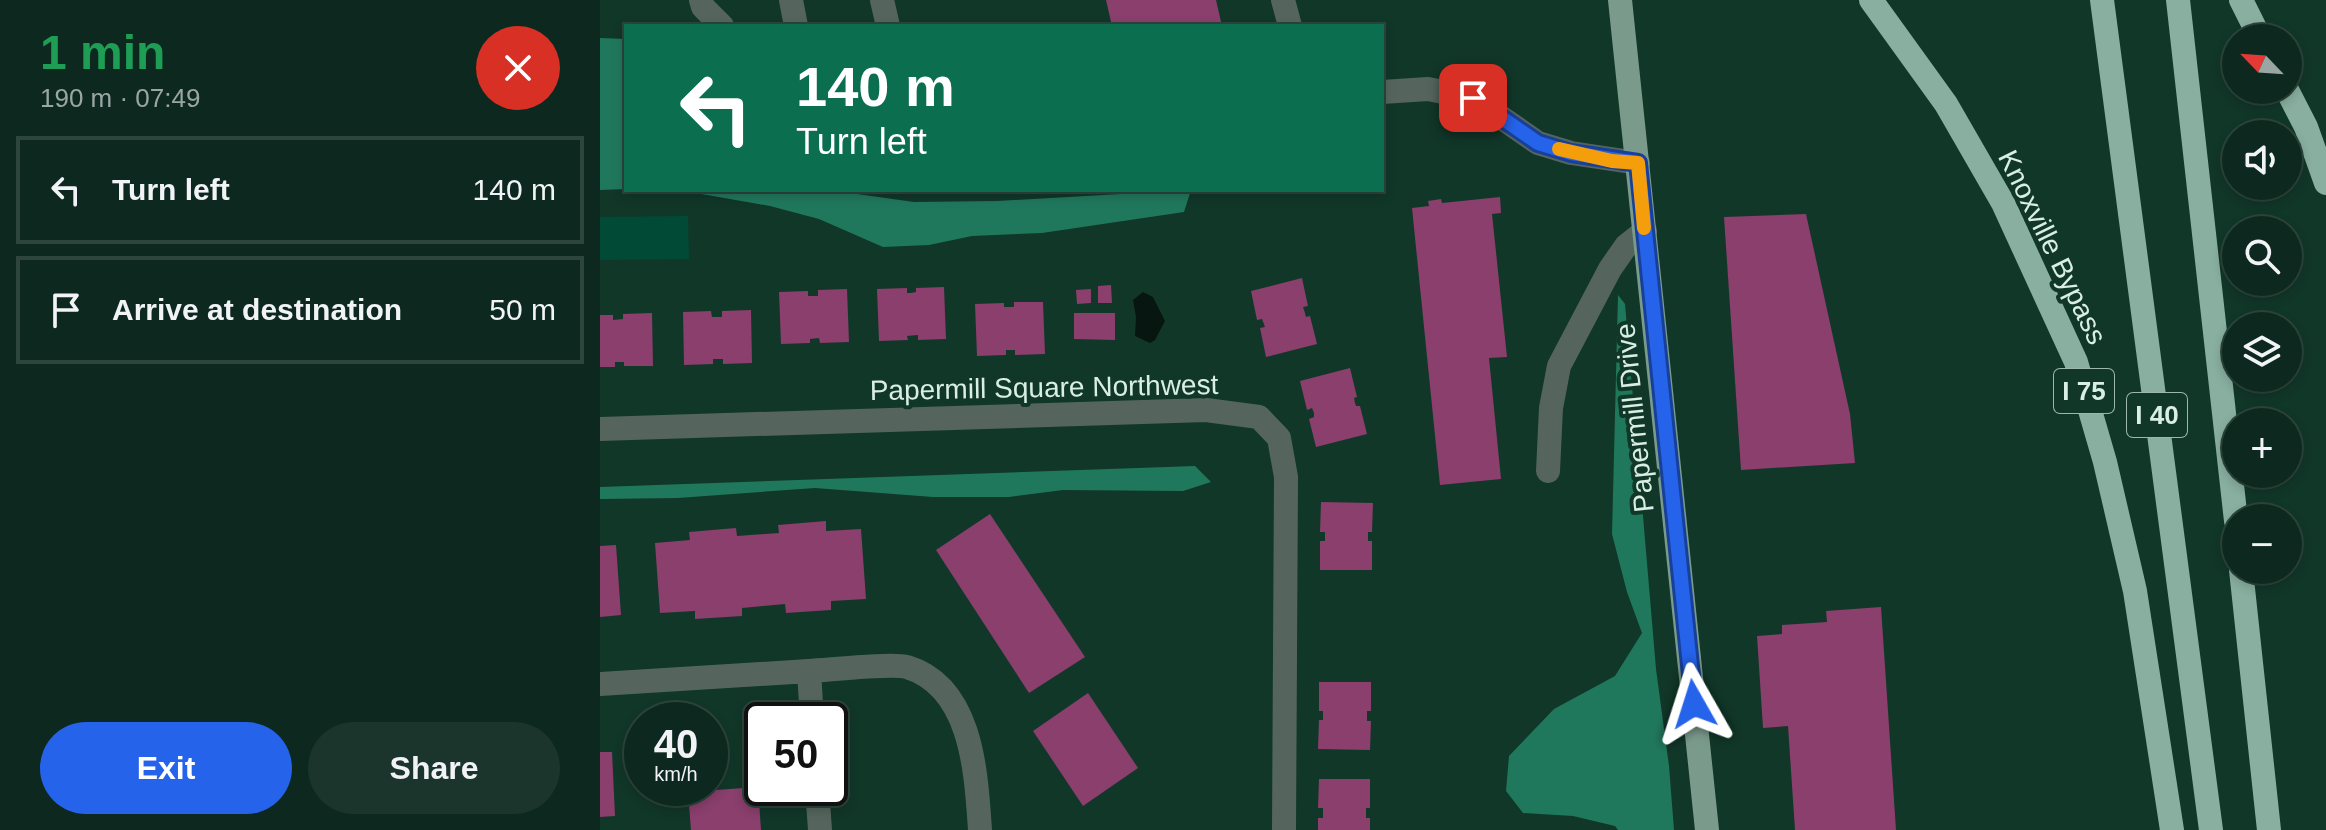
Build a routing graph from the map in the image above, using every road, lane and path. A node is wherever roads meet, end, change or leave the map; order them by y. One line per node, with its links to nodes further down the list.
1 (701, 0): 10 (street)
2 (791, 0): 11 (street)
3 (882, 0): 12 (street)
4 (1283, 0): 13 (street)
5 (1620, 0): 17 (main road, Papermill Drive)
6 (1871, 0): 32 (highway, Knoxville Bypass / I 75)
7 (2102, 0): 33 (highway, I 40)
8 (2178, 0): 22 (highway, I 40)
9 (2241, 0): 14 (highway)
10 (720, 24)
11 (796, 24)
12 (888, 24)
13 (1289, 24)
14 (2253, 24)
15 (1384, 92): 17 (street)
16 (2294, 104): 18 (highway)
17 (1638, 163): 19 (main road, Papermill Drive)
18 (2326, 183)
19 (1645, 231): 21 (street); 31 (main road, Papermill Drive)
20 (600, 429): 30 (street, Papermill Square Northwest)
21 (1548, 471)
22 (2234, 504)
23 (2243, 584): 34 (highway)
24 (809, 671): 25 (street); 26 (street); 29 (street)
25 (600, 684)
26 (811, 702)
27 (818, 806): 28 (street)
28 (820, 830)
29 (980, 830)
30 (1284, 830)
31 (1707, 830)
32 (2172, 830)
33 (2211, 830)
34 (2269, 830)

